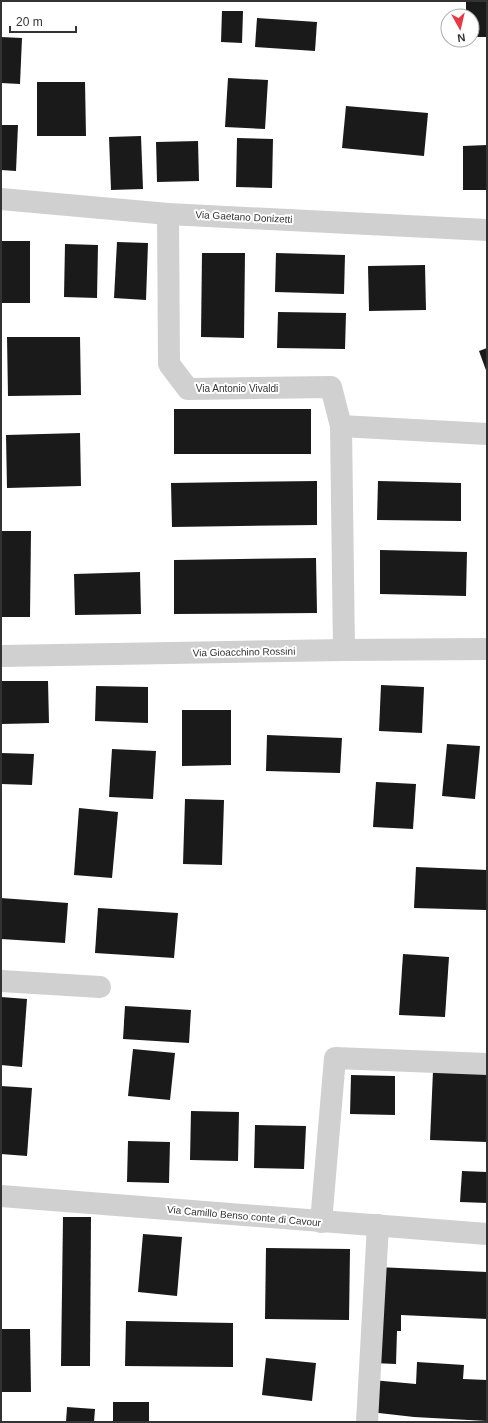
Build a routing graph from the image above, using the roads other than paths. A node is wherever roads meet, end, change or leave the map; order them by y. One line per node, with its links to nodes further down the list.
1 (1, 199): 2 (street, Via Gaetano Donizetti)
2 (168, 214): 3 (street, Via Gaetano Donizetti); 4 (street, Via Antonio Vivaldi)
3 (487, 230)
4 (341, 426): 5 (street); 7 (street, Via Antonio Vivaldi)
5 (487, 434)
6 (487, 649): 7 (street, Via Gioacchino Rossini)
7 (344, 650): 8 (street, Via Gioacchino Rossini)
8 (1, 656)
9 (1, 981): 10 (street)
10 (100, 987)
11 (487, 1064): 13 (street)
12 (1, 1196): 13 (street, Via Camillo Benso conte di Cavour)
13 (321, 1222): 14 (street, Via Camillo Benso conte di Cavour)
14 (378, 1225): 15 (street, Via Camillo Benso conte di Cavour); 16 (street)
15 (487, 1234)
16 (367, 1422)

